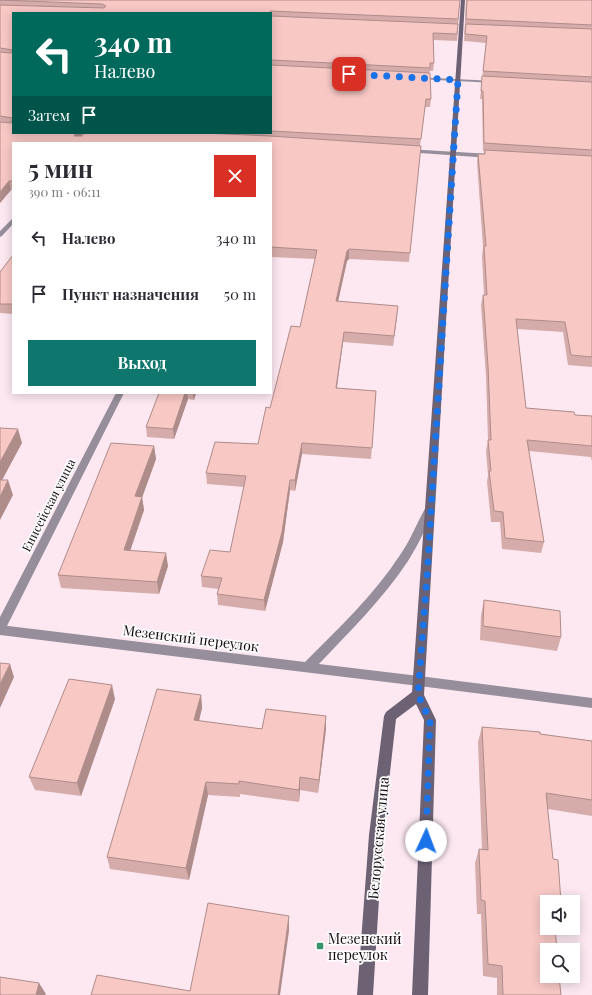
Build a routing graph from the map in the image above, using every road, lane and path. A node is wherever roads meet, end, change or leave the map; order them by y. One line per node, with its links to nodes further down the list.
1 (463, 0): 3 (main road)
2 (411, 77): 3 (street)
3 (458, 80): 4 (street); 6 (main road)
4 (502, 82)
5 (400, 150): 6 (street)
6 (454, 153): 7 (street); 11 (main road)
7 (498, 156)
8 (12, 221): 9 (street)
9 (0, 235)
10 (119, 394): 12 (street, Енисейская улица)
11 (432, 504): 13 (street); 14 (main road)
12 (0, 629): 13 (street, Мезенский переулок)
13 (308, 667): 14 (street, Мезенский переулок)
14 (419, 688): 15 (street, Мезенский переулок); 16 (main road, Белорусская улица); 17 (main road)
15 (592, 703)
16 (365, 995)
17 (420, 995)

